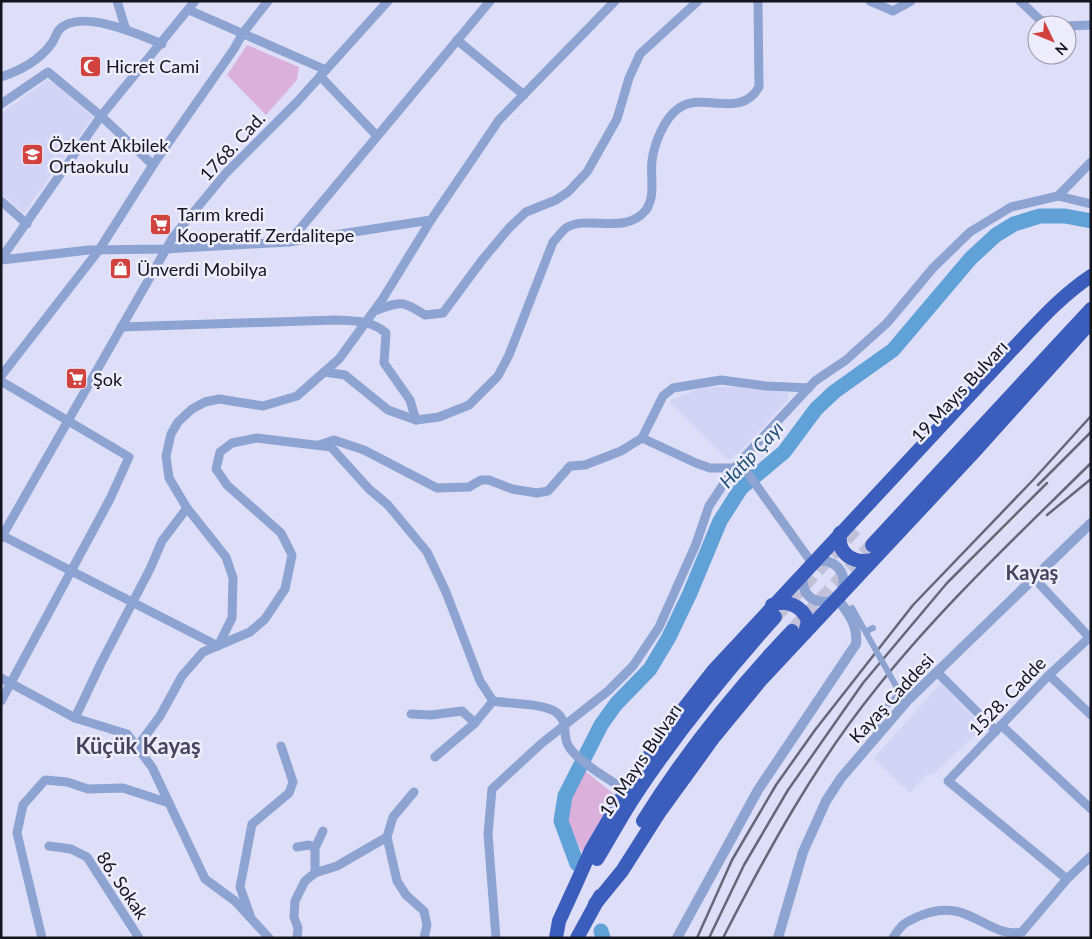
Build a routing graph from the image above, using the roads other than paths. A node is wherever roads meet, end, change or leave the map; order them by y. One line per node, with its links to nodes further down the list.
1 (117, 1): 16 (street)
2 (195, 1): 12 (street)
3 (268, 1): 17 (street)
4 (388, 1): 20 (street, 1768. Cad.)
5 (490, 1): 18 (street)
6 (615, 1): 22 (street)
7 (698, 1): 39 (street)
8 (758, 1): 48 (street)
9 (870, 1): 10 (street)
10 (911, 1)
11 (1020, 1): 13 (street)
12 (189, 10): 17 (street); 19 (street)
13 (1035, 15)
14 (1091, 25): 15 (street)
15 (1077, 26)
16 (126, 30): 19 (street); 21 (street)
17 (242, 33): 20 (street); 27 (street)
18 (457, 40): 22 (street); 25 (street)
19 (162, 44): 24 (street)
20 (323, 73): 25 (street); 34 (street, 1768. Cad.)
21 (1, 77)
22 (524, 95): 31 (street)
23 (1, 104): 24 (street)
24 (101, 116): 27 (street); 32 (street)
25 (377, 136): 33 (street)
26 (1091, 162): 28 (street)
27 (153, 165): 35 (street)
28 (1058, 196): 30 (street); 46 (street)
29 (1, 201): 32 (street)
30 (1091, 204)
31 (431, 220): 33 (street); 39 (street)
32 (28, 224): 36 (street)
33 (289, 242): 34 (street)
34 (165, 249): 35 (street); 42 (street, 1768. Cad.)
35 (99, 250): 36 (street); 44 (street)
36 (1, 259)
37 (1091, 277): 56 (highway, 19 Mayıs Bulvarı); 57 (highway)
38 (1091, 309): 59 (highway)
39 (374, 312): 40 (street)
40 (367, 322): 42 (street); 43 (street); 48 (street)
41 (1091, 322): 60 (highway)
42 (121, 326): 47 (street, 1768. Cad.)
43 (324, 372): 48 (street); 54 (street)
44 (1, 376)
45 (1, 381): 47 (street)
46 (809, 388): 49 (street); 51 (street)
47 (68, 420): 58 (street, 1768. Cad.); 62 (street)
48 (416, 420)
49 (642, 438): 50 (street); 52 (street)
50 (319, 445): 69 (street); 75 (street)
51 (745, 456): 52 (street); 53 (street)
52 (735, 467): 53 (street); 80 (street)
53 (746, 471): 61 (street)
54 (187, 508): 64 (street); 69 (street)
55 (1091, 522): 63 (street, Kayaş Caddesi)
56 (855, 529)
57 (840, 533): 60 (highway); 61 (highway)
58 (2, 536): 62 (street)
59 (872, 545)
60 (872, 560): 65 (highway)
61 (808, 568): 65 (street); 65 (street); 66 (highway)
62 (72, 570): 64 (street); 73 (street)
63 (1033, 578): 68 (street); 70 (street, Kayaş Caddesi)
64 (134, 601): 69 (street); 78 (street)
65 (842, 601): 67 (highway); 82 (street, bridge); 108 (street)
66 (774, 611): 67 (highway); 87 (highway)
67 (798, 632): 107 (highway)
68 (1090, 636): 71 (street, 1528. Cadde)
69 (218, 646): 84 (street)
70 (937, 672): 81 (street); 82 (street, Kayaş Caddesi)
71 (1048, 675): 77 (street); 81 (street, 1528. Cadde)
72 (1, 678): 73 (street)
73 (11, 684): 74 (street); 78 (street)
74 (1, 701)
75 (493, 701): 79 (street); 80 (street)
76 (412, 714): 79 (street)
77 (1091, 715)
78 (75, 718): 84 (street)
79 (475, 723): 85 (street)
80 (566, 724): 87 (street); 105 (street)
81 (998, 728): 89 (street); 98 (street, 1528. Cadde)
82 (876, 736): 109 (street, Kayaş Caddesi)
83 (281, 746): 99 (street)
84 (137, 747): 88 (street)
85 (435, 758)
86 (414, 792): 91 (street)
87 (630, 793): 96 (highway)
88 (169, 803): 99 (street); 100 (street)
89 (1091, 809)
90 (323, 831): 94 (street)
91 (387, 837): 97 (street); 104 (street)
92 (49, 846): 101 (street, 86. Sokak)
93 (297, 847): 94 (street)
94 (315, 848): 97 (street)
95 (1091, 856): 98 (street)
96 (592, 860): 106 (highway); 106 (highway)
97 (315, 873): 103 (street)
98 (1067, 879): 110 (street)
99 (254, 922): 102 (street)
100 (42, 938)
101 (139, 938)
102 (269, 938)
103 (297, 938)
104 (424, 938)
105 (496, 938)
106 (556, 938)
107 (578, 938)
108 (677, 938)
109 (778, 938)
110 (893, 938)

